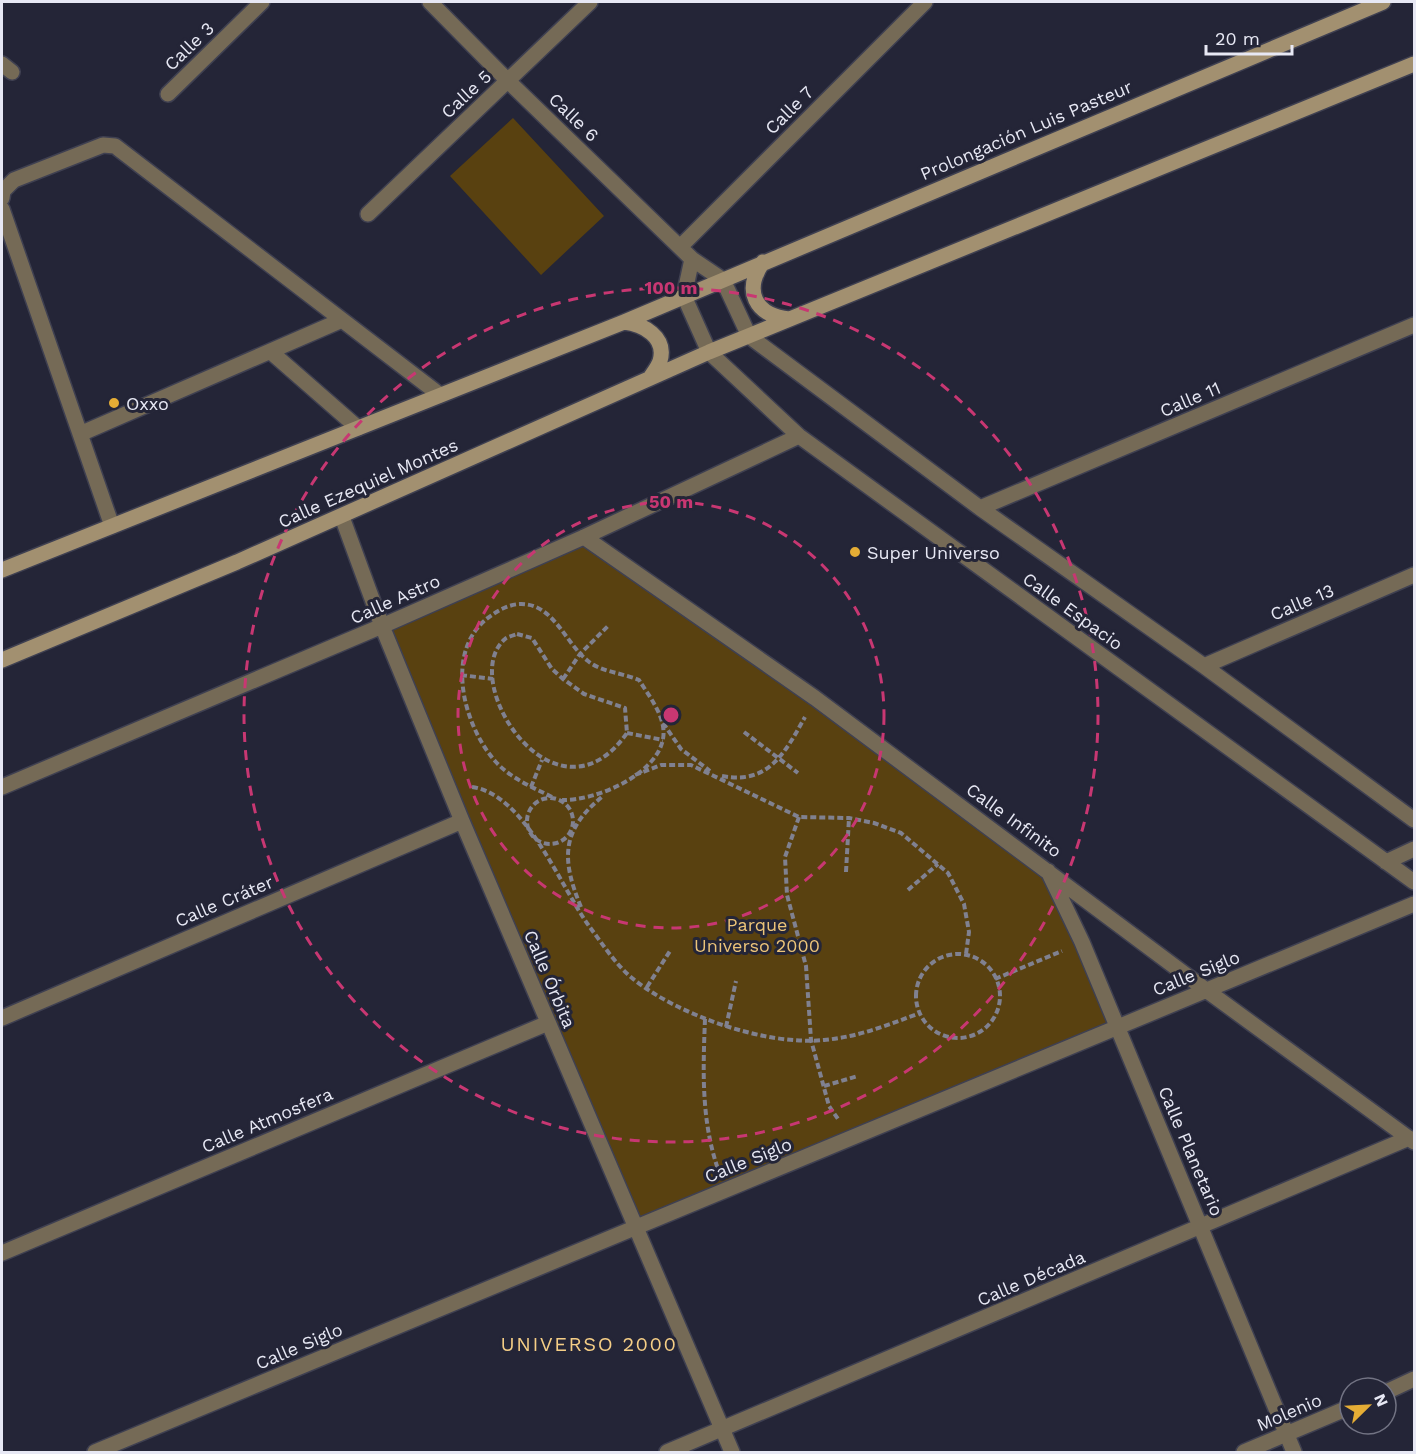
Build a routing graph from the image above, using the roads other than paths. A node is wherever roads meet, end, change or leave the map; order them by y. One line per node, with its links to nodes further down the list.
1 (262, 2): 8 (street, Calle 3)
2 (430, 2): 7 (street, Calle 6)
3 (590, 2): 7 (street, Calle 5)
4 (925, 2): 12 (street, Calle 7)
5 (1383, 2): 14 (main road, Prolongación Luis Pasteur)
6 (1414, 64): 17 (main road)
7 (508, 81): 11 (street, Calle 5); 12 (street, Calle 6)
8 (168, 94)
9 (2, 198): 18 (street)
10 (2, 209): 27 (street)
11 (368, 214)
12 (680, 247): 13 (street, Calle 6)
13 (692, 259): 15 (street, Calle 6); 16 (street)
14 (763, 262): 15 (main road, Prolongación Luis Pasteur); 17 (main road)
15 (723, 280): 16 (main road, Prolongación Luis Pasteur); 21 (street, Calle Espacio)
16 (684, 296): 19 (main road); 23 (street, Calle Espacio)
17 (789, 319): 21 (main road)
18 (342, 320): 22 (street); 25 (street)
19 (624, 322): 24 (main road); 25 (main road)
20 (1414, 325): 29 (street, Calle 11)
21 (749, 336): 23 (main road, Calle Ezequiel Montes); 29 (street, Calle Espacio)
22 (271, 352): 26 (street); 27 (street)
23 (709, 352): 24 (main road, Calle Ezequiel Montes); 28 (street, Calle Espacio)
24 (650, 378): 30 (main road, Calle Ezequiel Montes)
25 (440, 395): 26 (main road)
26 (358, 428): 31 (main road)
27 (80, 434): 31 (street)
28 (799, 436): 32 (street, Calle Astro); 42 (street, Calle Espacio)
29 (980, 508): 37 (street, Calle Espacio)
30 (342, 517): 35 (street, Calle Órbita); 36 (main road, Calle Ezequiel Montes)
31 (112, 526): 33 (main road)
32 (584, 537): 35 (street, Calle Astro); 43 (street, Calle Infinito)
33 (2, 570)
34 (1414, 575): 37 (street, Calle 13)
35 (382, 627): 38 (street, Calle Astro); 40 (street, Calle Órbita)
36 (2, 660)
37 (1204, 666): 39 (street, Calle Espacio)
38 (2, 787)
39 (1414, 820)
40 (462, 821): 47 (street, Calle Cráter); 48 (street, Calle Órbita)
41 (1414, 849): 42 (street)
42 (1386, 862): 44 (street, Calle Espacio)
43 (1046, 868): 46 (street, Calle Infinito); 49 (street, Calle Planetario)
44 (1414, 882)
45 (1414, 904): 46 (street, Calle Siglo)
46 (1206, 990): 49 (street, Calle Siglo); 50 (street, Calle Infinito)
47 (2, 1018)
48 (548, 1023): 51 (street, Calle Órbita); 53 (street, Calle Atmosfera)
49 (1117, 1027): 51 (street, Calle Siglo); 52 (street, Calle Planetario)
50 (1412, 1140): 52 (street, Calle Década)
51 (634, 1227): 57 (street, Calle Órbita); 59 (street, Calle Siglo)
52 (1203, 1227): 57 (street, Calle Década); 58 (street, Calle Planetario)
53 (2, 1253)
54 (1414, 1379): 55 (street)
55 (1398, 1386)
56 (1338, 1412): 58 (street, Molenio)
57 (723, 1429): 60 (street, Calle Década); 61 (street, Calle Órbita)
58 (1287, 1434): 62 (street, Molenio); 63 (street, Calle Planetario)
59 (95, 1452)
60 (667, 1452)
61 (732, 1452)
62 (1244, 1452)
63 (1294, 1452)

